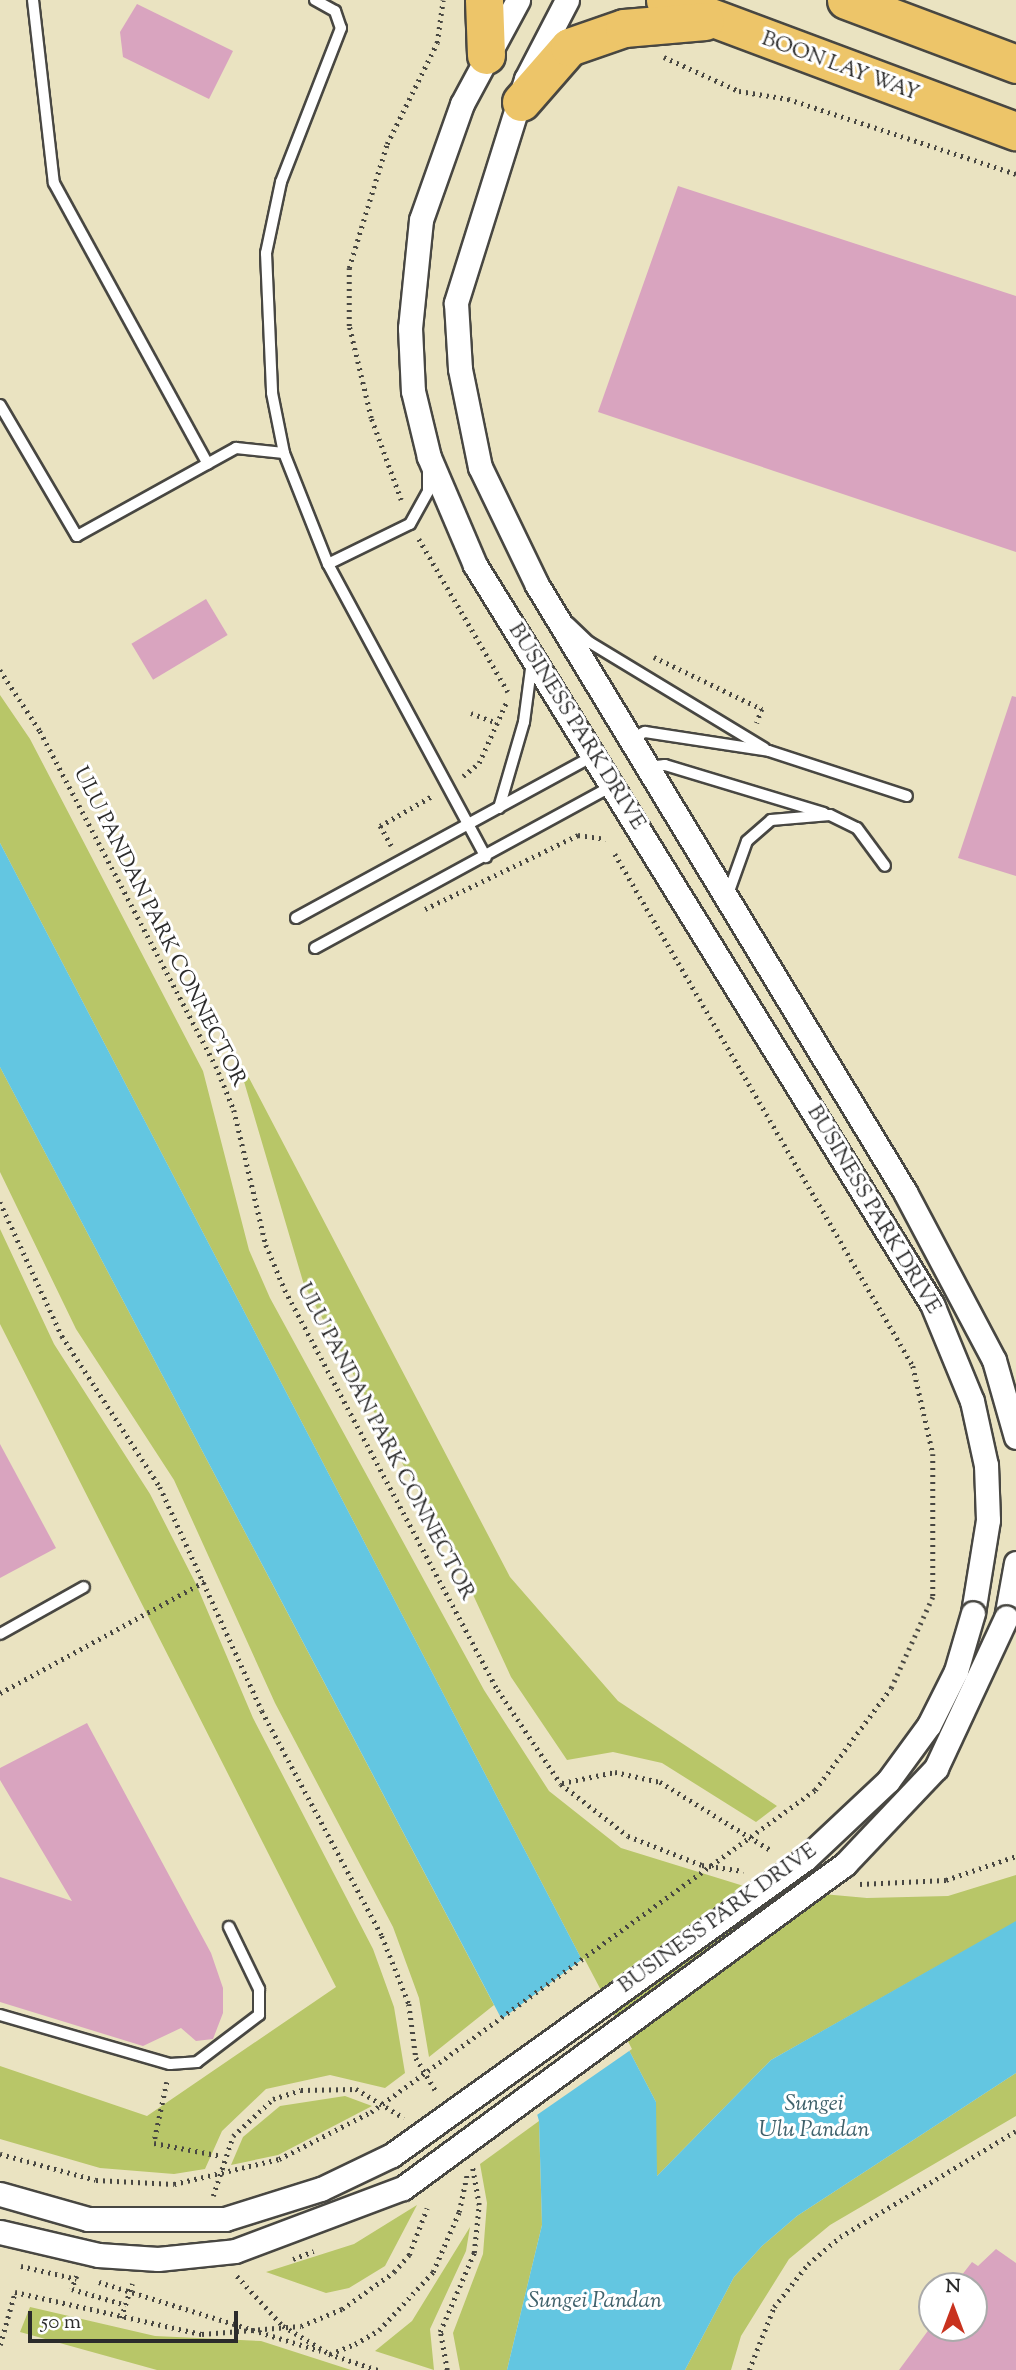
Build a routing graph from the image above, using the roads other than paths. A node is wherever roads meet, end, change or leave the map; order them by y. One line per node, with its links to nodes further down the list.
1 (33, 0): 16 (lane)
2 (315, 0): 14 (lane)
3 (484, 0): 9 (main road)
4 (518, 0): 9 (street, BUSINESS PARK DRIVE)
5 (567, 0): 11 (street, BUSINESS PARK DRIVE)
6 (665, 0): 8 (main road, BOON LAY WAY)
7 (859, 4): 10 (main road)
8 (713, 21): 11 (main road); 12 (main road, BOON LAY WAY)
9 (486, 55): 15 (street, BUSINESS PARK DRIVE)
10 (1016, 64)
11 (521, 102): 18 (street, BUSINESS PARK DRIVE)
12 (1016, 131)
13 (0, 405): 16 (lane)
14 (284, 453): 16 (lane); 17 (lane)
15 (429, 457): 17 (lane); 19 (street, BUSINESS PARK DRIVE)
16 (208, 464)
17 (328, 564): 28 (lane)
18 (547, 601): 20 (street, BUSINESS PARK DRIVE); 21 (lane)
19 (532, 658): 22 (street, BUSINESS PARK DRIVE); 26 (lane)
20 (629, 740): 21 (lane); 23 (street, BUSINESS PARK DRIVE)
21 (769, 751): 25 (lane)
22 (593, 756): 24 (street, BUSINESS PARK DRIVE); 26 (lane)
23 (645, 768): 27 (lane); 31 (street, BUSINESS PARK DRIVE)
24 (612, 786): 29 (lane); 40 (street, BUSINESS PARK DRIVE, bridge)
25 (907, 796)
26 (499, 808): 28 (lane)
27 (830, 815): 30 (lane); 31 (lane)
28 (468, 824): 29 (lane); 32 (lane)
29 (486, 857): 33 (lane)
30 (885, 866)
31 (726, 904): 34 (street, BUSINESS PARK DRIVE)
32 (296, 918)
33 (315, 948)
34 (1016, 1437)
35 (1016, 1563): 41 (street, BUSINESS PARK DRIVE, bridge)
36 (83, 1587): 37 (lane)
37 (0, 1634)
38 (229, 1927): 39 (lane)
39 (0, 2015)
40 (0, 2194)
41 (0, 2232)

